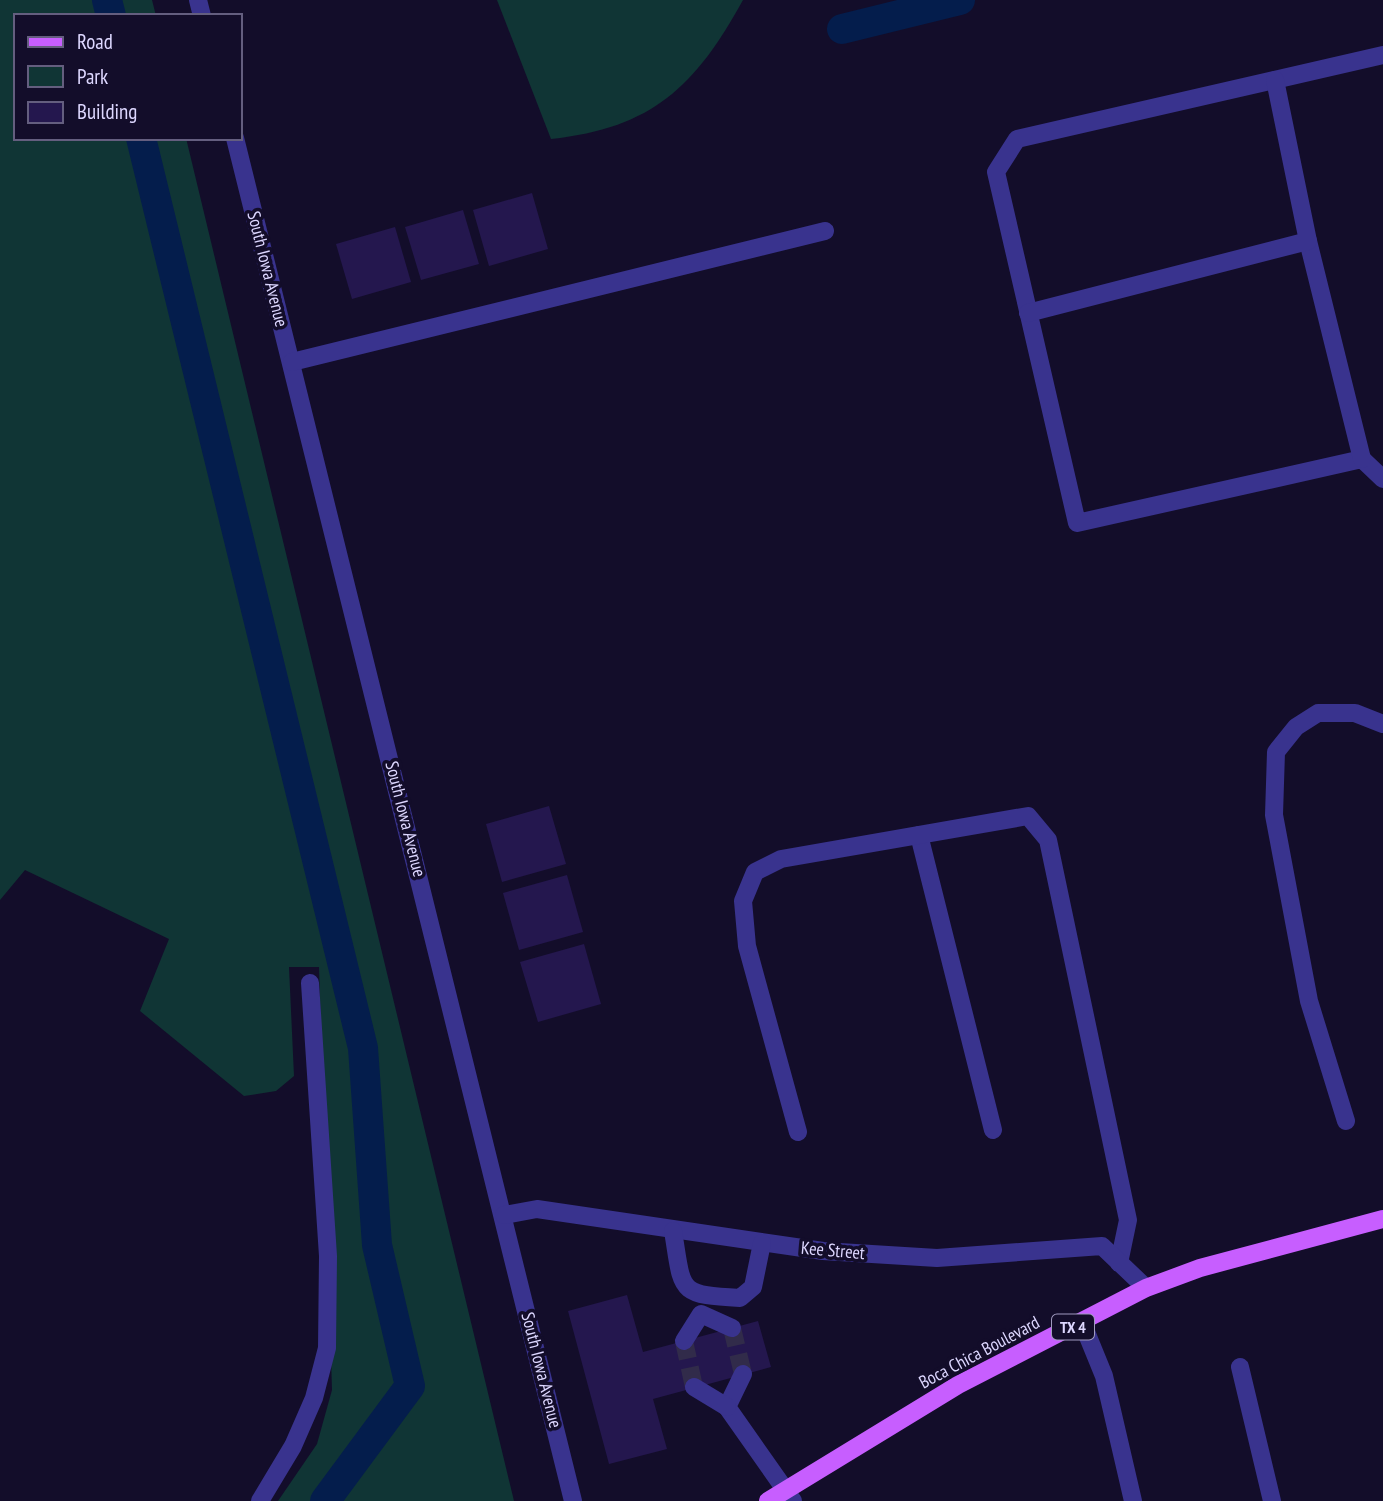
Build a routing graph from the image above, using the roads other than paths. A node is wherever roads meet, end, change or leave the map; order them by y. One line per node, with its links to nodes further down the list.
1 (1383, 55): 2 (street)
2 (1275, 80): 5 (street); 6 (street)
3 (235, 140): 7 (street, South Iowa Avenue)
4 (825, 231): 7 (street)
5 (1308, 241): 6 (street); 8 (street)
6 (1028, 313): 8 (street)
7 (292, 362): 16 (street, South Iowa Avenue)
8 (1362, 458): 9 (street)
9 (1383, 479)
10 (1383, 724): 13 (street)
11 (919, 835): 14 (street); 15 (street); 20 (street)
12 (310, 983): 32 (street)
13 (1346, 1121)
14 (993, 1130)
15 (798, 1132)
16 (505, 1215): 18 (street, Kee Street); 33 (street, South Iowa Avenue)
17 (1383, 1219): 21 (main road, Boca Chica Boulevard / TX 4)
18 (673, 1231): 19 (street, Kee Street); 22 (street)
19 (762, 1243): 20 (street, Kee Street); 22 (street)
20 (1119, 1263): 21 (street, Kee Street)
21 (1146, 1288): 24 (main road, Boca Chica Boulevard / TX 4)
22 (697, 1296): 23 (street)
23 (701, 1314): 25 (street); 26 (street)
24 (1082, 1322): 31 (main road, Boca Chica Boulevard / TX 4); 35 (street)
25 (732, 1328)
26 (684, 1341)
27 (1240, 1367): 36 (street)
28 (743, 1374): 30 (street)
29 (694, 1387): 30 (street)
30 (727, 1407): 31 (street)
31 (790, 1495): 34 (main road, Boca Chica Boulevard / TX 4)
32 (260, 1501)
33 (573, 1501)
34 (768, 1501)
35 (1133, 1501)
36 (1272, 1501)

